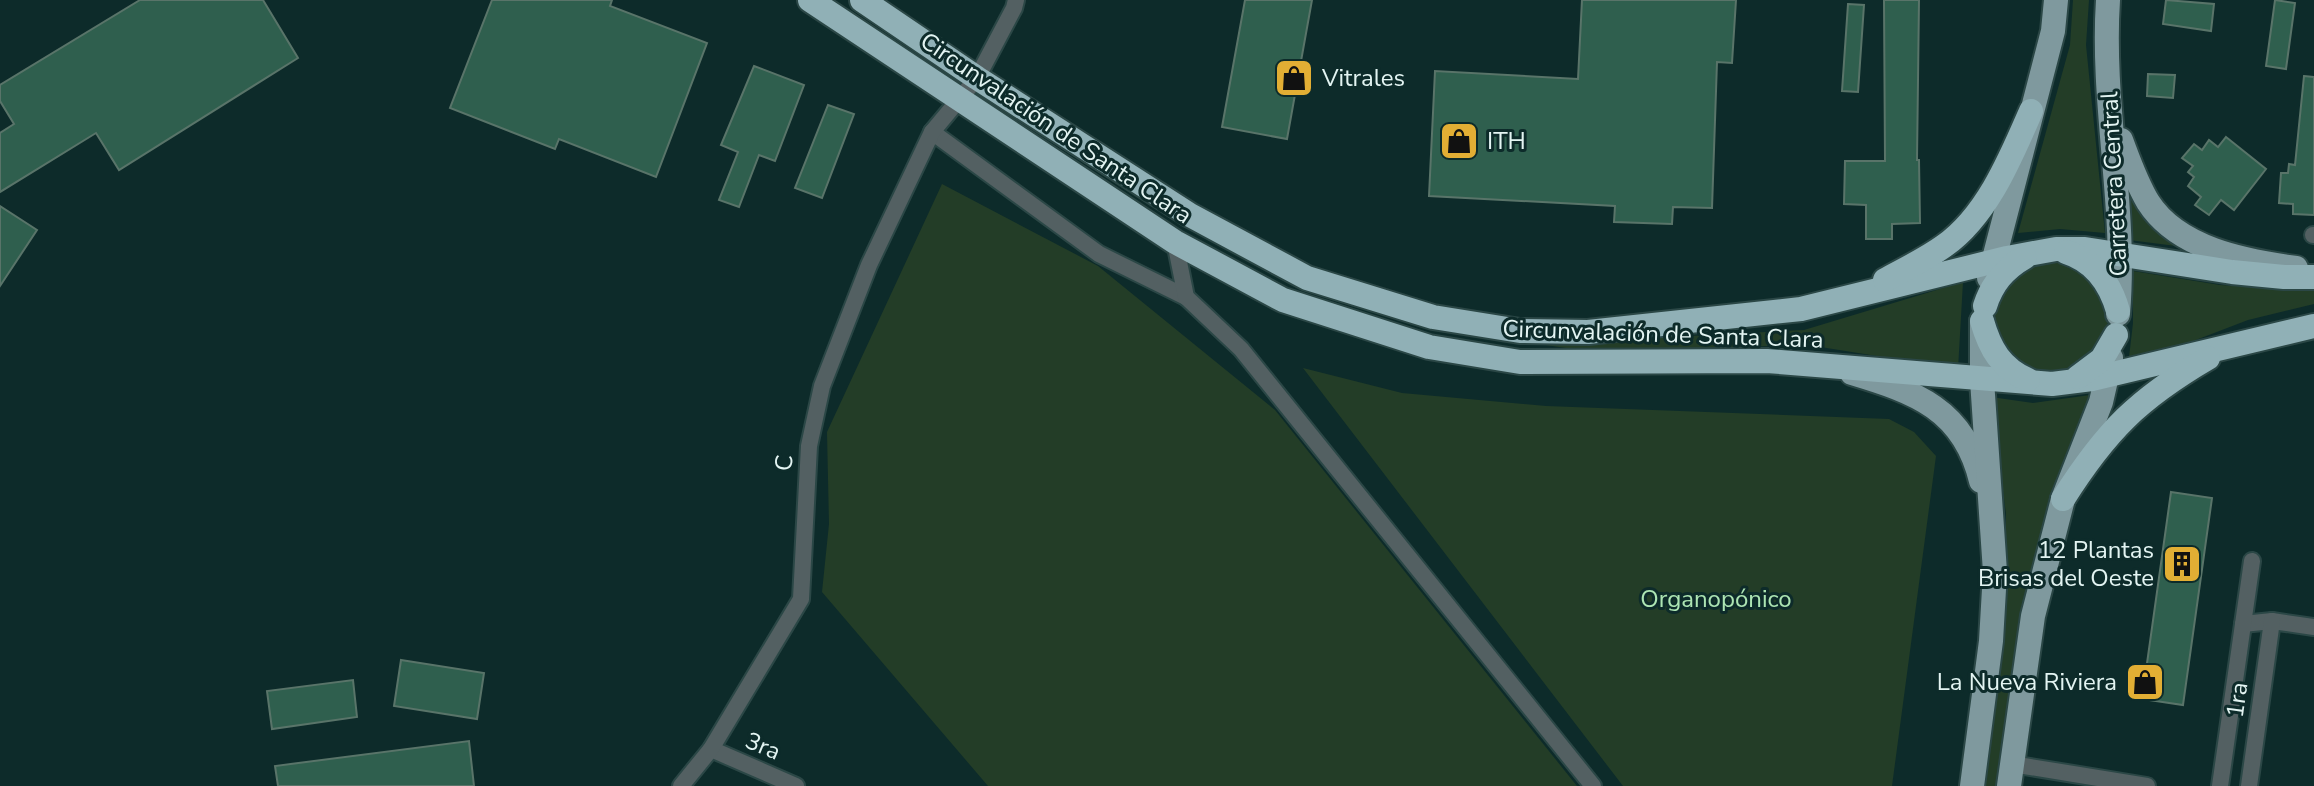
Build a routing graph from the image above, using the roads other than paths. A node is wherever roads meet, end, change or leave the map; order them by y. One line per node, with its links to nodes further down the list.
1 (810, 0): 7 (highway, Circunvalación de Santa Clara)
2 (862, 0): 6 (highway, Circunvalación de Santa Clara)
3 (1016, 0): 6 (street, C)
4 (2056, 0): 9 (main road)
5 (2108, 0): 8 (main road, Carretera Central)
6 (977, 78): 7 (street, C); 16 (highway, Circunvalación de Santa Clara)
7 (961, 98): 10 (street, C); 11 (highway, Circunvalación de Santa Clara)
8 (2110, 110): 13 (main road, Carretera Central); 15 (main road)
9 (2031, 111): 14 (main road); 16 (highway)
10 (932, 132): 17 (street); 32 (street, C)
11 (1175, 242): 17 (street); 22 (highway, Circunvalación de Santa Clara)
12 (2049, 250): 13 (highway, Circunvalación de Santa Clara); 14 (highway, Circunvalación de Santa Clara); 18 (highway); 19 (highway)
13 (2121, 253): 15 (highway, Circunvalación de Santa Clara); 19 (main road, Carretera Central)
14 (1992, 263): 16 (highway, Circunvalación de Santa Clara); 18 (main road)
15 (2314, 274)
16 (1857, 296)
17 (1186, 297): 36 (street)
18 (1984, 314): 24 (main road); 25 (highway)
19 (2117, 323): 23 (main road, Carretera Central); 25 (highway)
20 (2314, 326): 21 (highway, Circunvalación de Santa Clara)
21 (2233, 344): 23 (highway, Circunvalación de Santa Clara); 26 (highway)
22 (1831, 367): 24 (highway, Circunvalación de Santa Clara); 28 (main road)
23 (2108, 375): 25 (highway, Circunvalación de Santa Clara); 26 (main road, Carretera Central)
24 (1982, 380): 25 (highway, Circunvalación de Santa Clara); 28 (main road)
25 (2047, 384)
26 (2063, 499): 33 (main road, Carretera Central)
27 (2252, 561): 30 (street)
28 (1995, 572): 37 (main road)
29 (2272, 621): 30 (street); 31 (street); 40 (street, 1ra)
30 (2243, 624): 39 (street)
31 (2314, 627)
32 (711, 749): 34 (street, C); 35 (street, 3ra)
33 (2011, 775): 38 (street)
34 (681, 786)
35 (796, 786)
36 (1593, 786)
37 (1972, 786)
38 (2147, 786)
39 (2220, 786)
40 (2249, 786)

